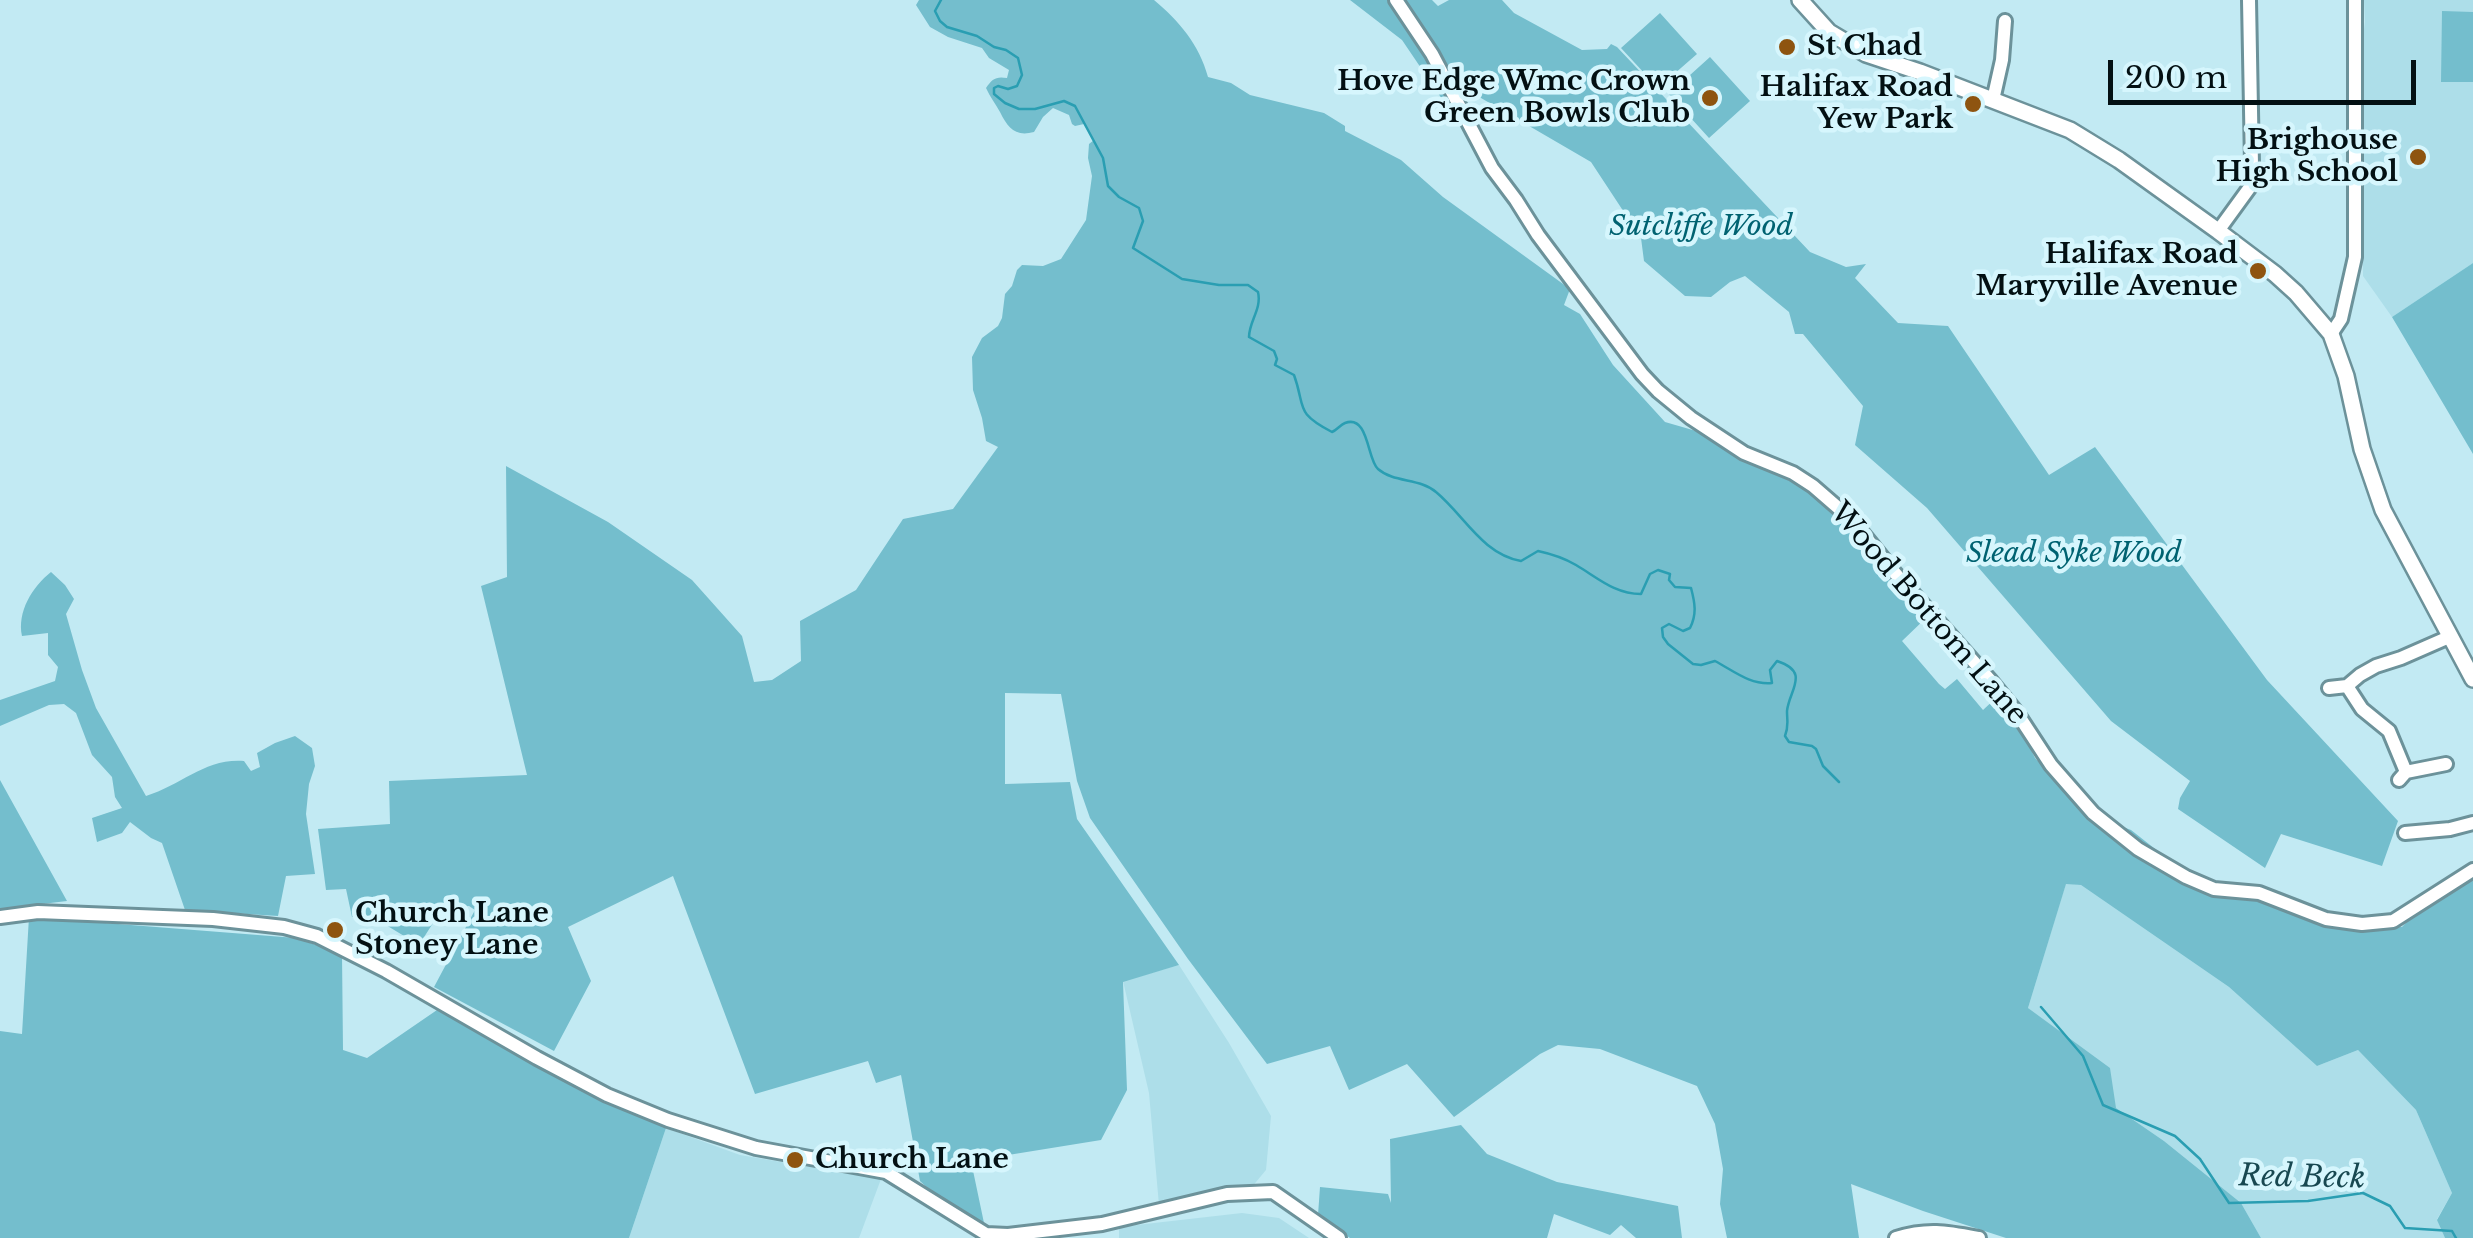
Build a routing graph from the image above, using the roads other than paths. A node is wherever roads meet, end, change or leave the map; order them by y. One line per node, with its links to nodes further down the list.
1 (1396, 0): 16 (street, Wood Bottom Lane)
2 (1800, 0): 6 (main road)
3 (2249, 0): 7 (street)
4 (2355, 0): 8 (street)
5 (2004, 21): 6 (street)
6 (1993, 100): 7 (main road)
7 (2218, 232): 8 (main road)
8 (2331, 334): 9 (main road)
9 (2449, 636): 10 (main road); 11 (street)
10 (2473, 679)
11 (2348, 686): 12 (street); 13 (street)
12 (2329, 688)
13 (2446, 764)
14 (2473, 823): 15 (street)
15 (2405, 833)
16 (2473, 870)
17 (0, 917): 18 (street)
18 (1339, 1238)
19 (1896, 1238): 20 (street)
20 (1979, 1238)

